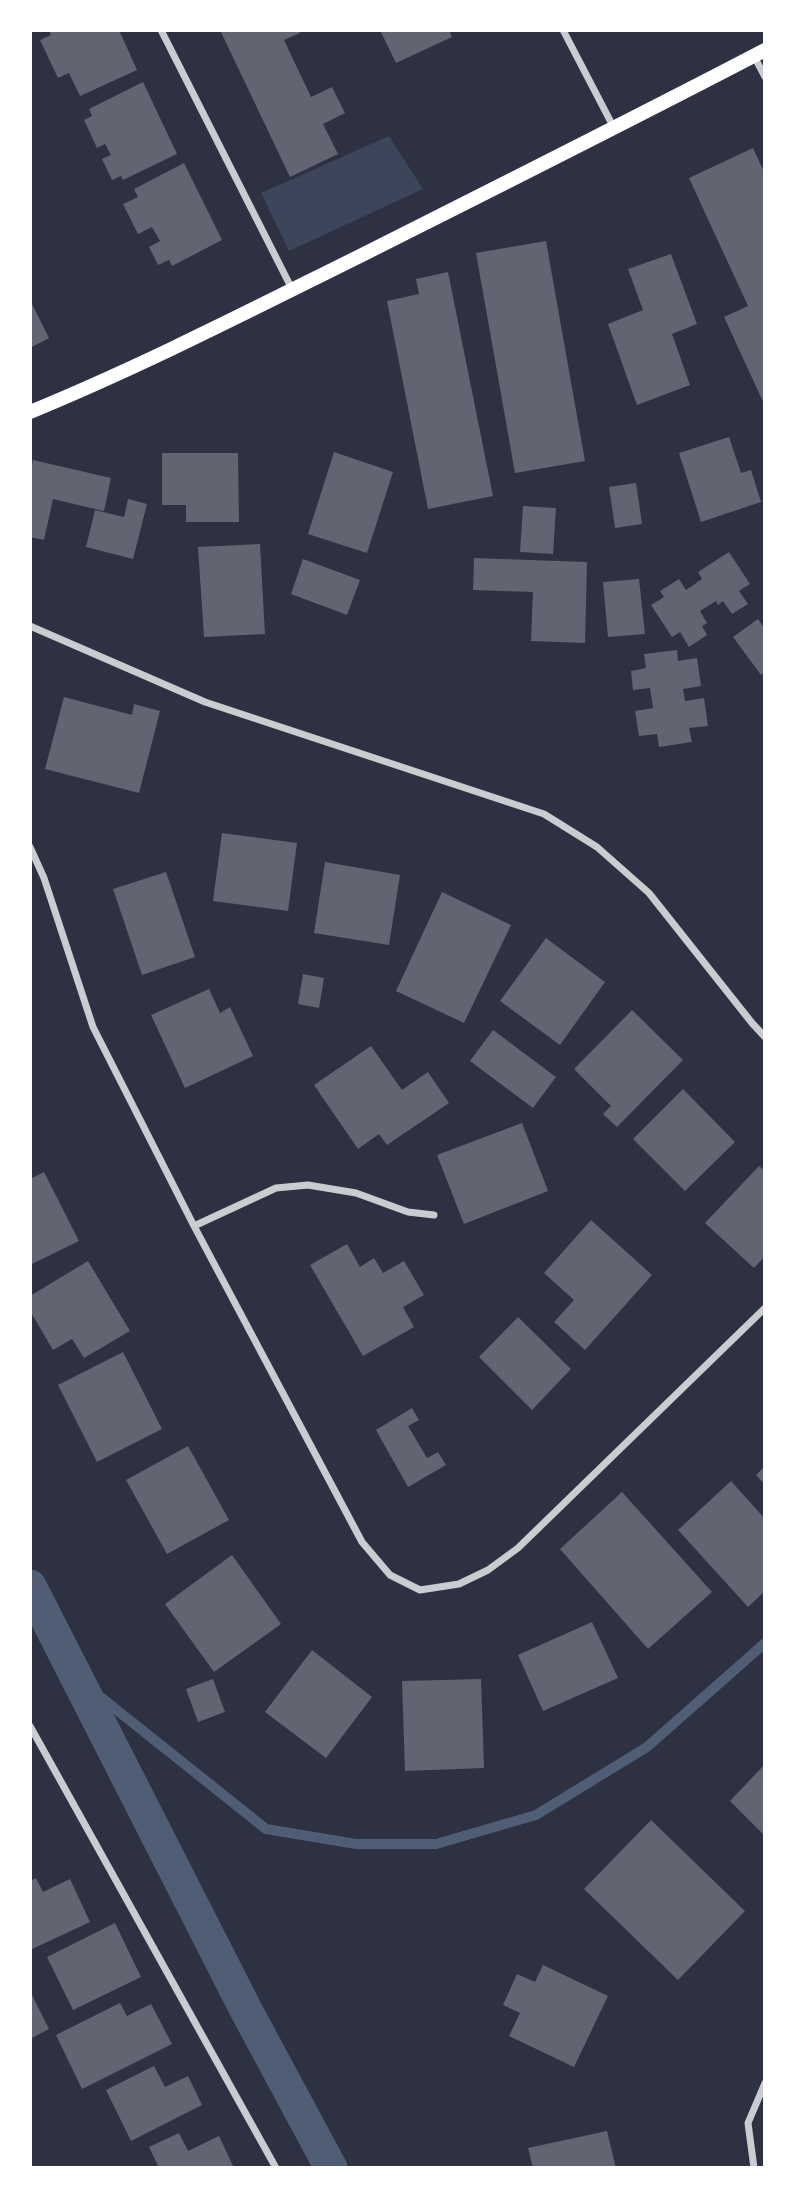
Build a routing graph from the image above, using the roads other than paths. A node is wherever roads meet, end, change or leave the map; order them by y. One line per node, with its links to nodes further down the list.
1 (161, 30): 6 (street)
2 (563, 30): 5 (street)
3 (760, 52): 4 (street); 5 (main road)
4 (765, 77)
5 (614, 129): 6 (main road)
6 (292, 290): 7 (main road)
7 (30, 412)
8 (30, 626): 10 (street)
9 (30, 847): 12 (street)
10 (765, 1037)
11 (434, 1215): 12 (street)
12 (194, 1226): 13 (street)
13 (765, 1308)
14 (30, 1726): 16 (street)
15 (765, 2083): 17 (street)
16 (276, 2168)
17 (754, 2168)

